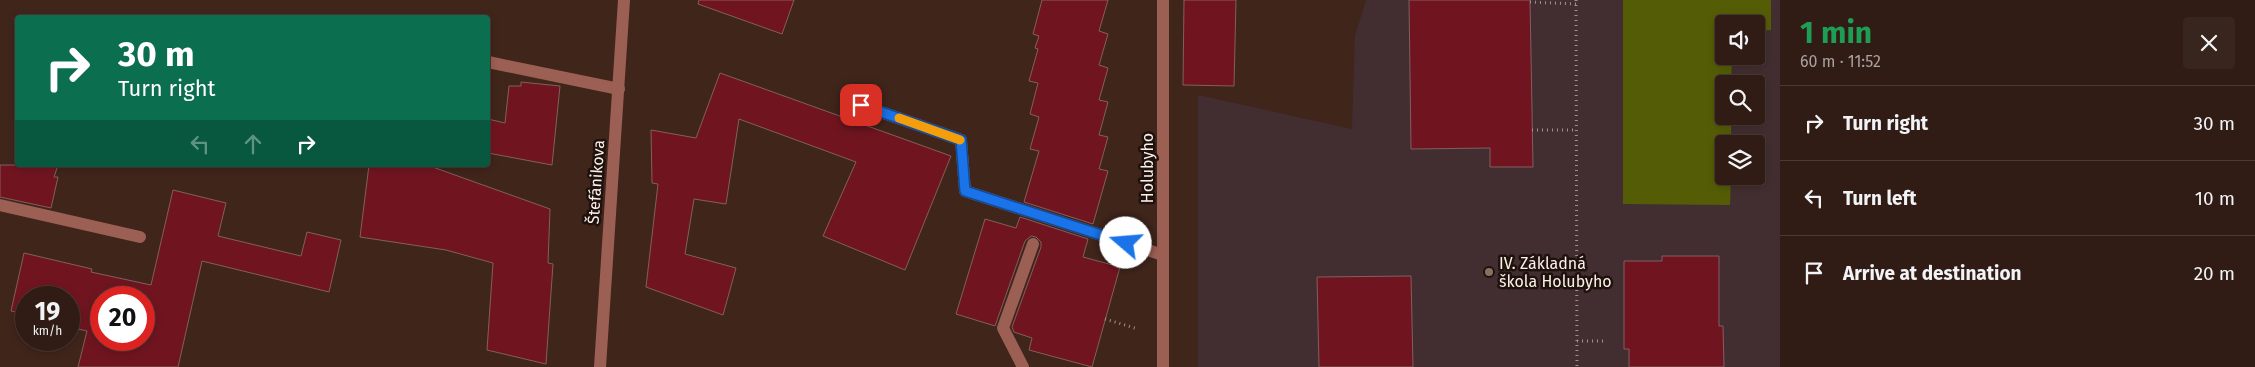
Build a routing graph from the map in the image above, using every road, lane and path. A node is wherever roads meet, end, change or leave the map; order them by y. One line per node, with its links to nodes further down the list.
1 (624, 0): 6 (street, Štefánikova)
2 (1164, 0): 13 (street, Holubyho)
3 (1530, 2): 4 (path)
4 (1576, 2): 9 (path)
5 (490, 62): 6 (street)
6 (619, 89): 18 (street, Štefánikova)
7 (861, 105): 13 (street)
8 (1532, 130): 9 (path)
9 (1576, 130): 16 (path)
10 (0, 205): 11 (street)
11 (140, 237)
12 (1033, 244): 19 (street)
13 (1163, 255): 20 (street, Holubyho)
14 (1105, 320): 15 (path)
15 (1144, 330)
16 (1577, 341): 17 (path); 21 (path)
17 (1604, 341)
18 (600, 367)
19 (1022, 367)
20 (1162, 367)
21 (1577, 367)

